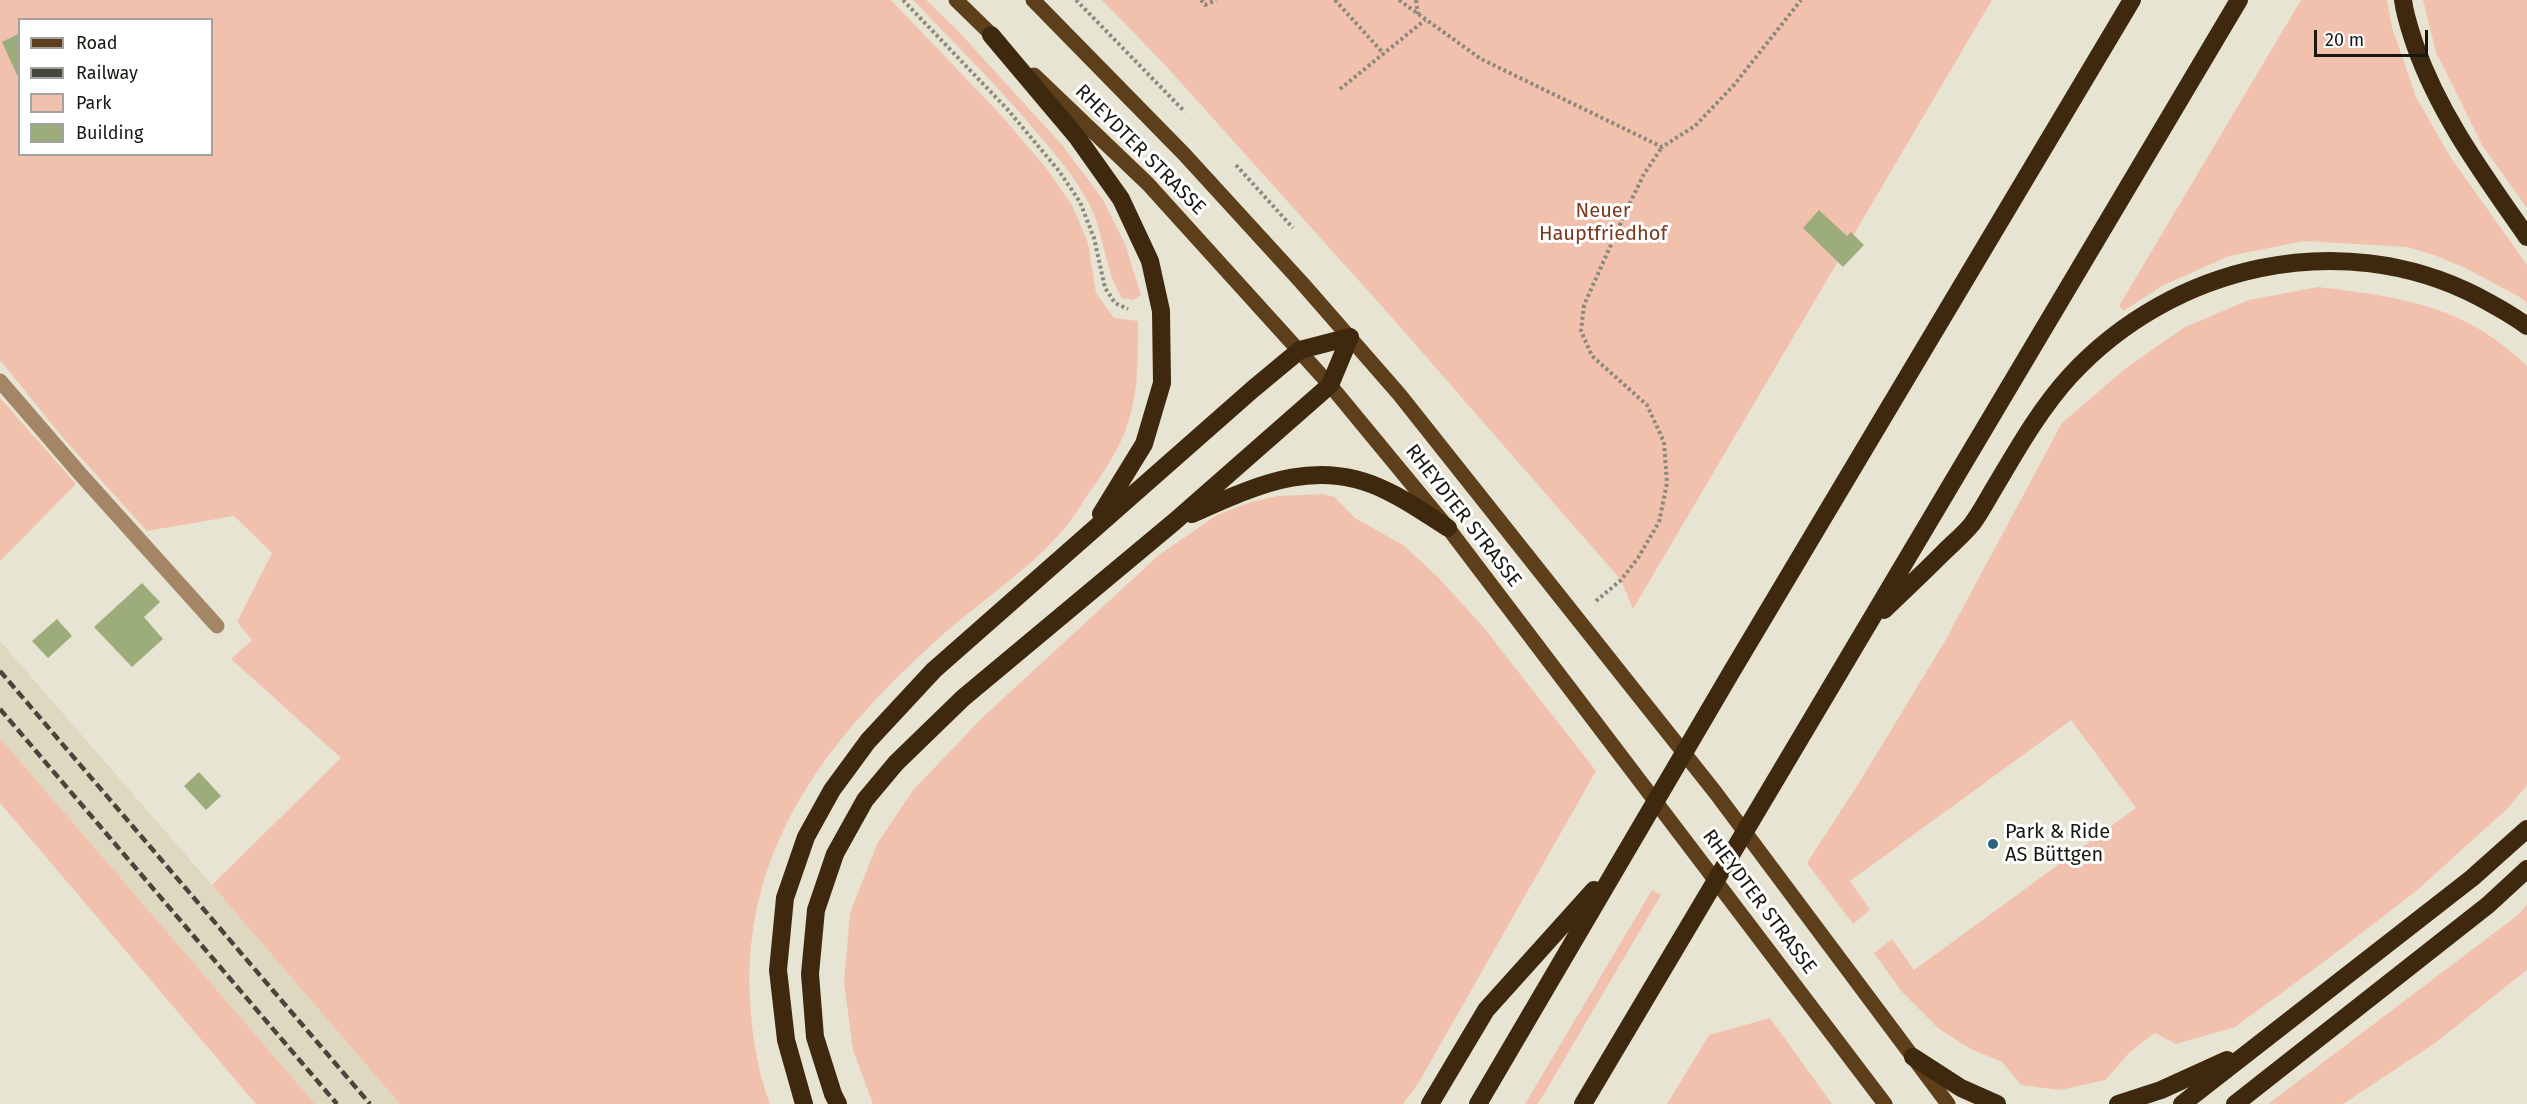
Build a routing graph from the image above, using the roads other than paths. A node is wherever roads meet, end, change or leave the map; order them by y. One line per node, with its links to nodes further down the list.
1 (956, 0): 6 (main road, RHEYDTER STRASSE)
2 (1033, 0): 9 (main road, RHEYDTER STRASSE)
3 (2132, 0): 19 (highway)
4 (2239, 0): 17 (highway)
5 (2403, 0): 7 (highway)
6 (991, 35): 10 (main road, RHEYDTER STRASSE); 15 (highway)
7 (2527, 237)
8 (2527, 326): 17 (highway)
9 (1350, 337): 10 (highway); 12 (highway); 22 (main road, RHEYDTER STRASSE)
10 (1300, 350): 12 (main road, RHEYDTER STRASSE); 15 (highway)
11 (0, 381): 16 (lane)
12 (1330, 385): 13 (highway); 14 (main road, RHEYDTER STRASSE)
13 (1174, 522): 14 (highway); 24 (highway)
14 (1448, 528): 28 (main road, RHEYDTER STRASSE)
15 (1082, 542): 23 (highway)
16 (216, 626)
17 (1866, 628): 27 (highway)
18 (2527, 829): 21 (highway)
19 (1622, 859): 25 (highway); 26 (highway)
20 (2527, 869): 33 (highway)
21 (2254, 1048): 31 (highway); 32 (highway)
22 (1913, 1057): 29 (main road, RHEYDTER STRASSE); 30 (highway)
23 (804, 1104)
24 (838, 1104)
25 (1430, 1104)
26 (1478, 1104)
27 (1583, 1104)
28 (1885, 1104)
29 (1948, 1104)
30 (1997, 1104)
31 (2118, 1104)
32 (2182, 1104)
33 (2235, 1104)

